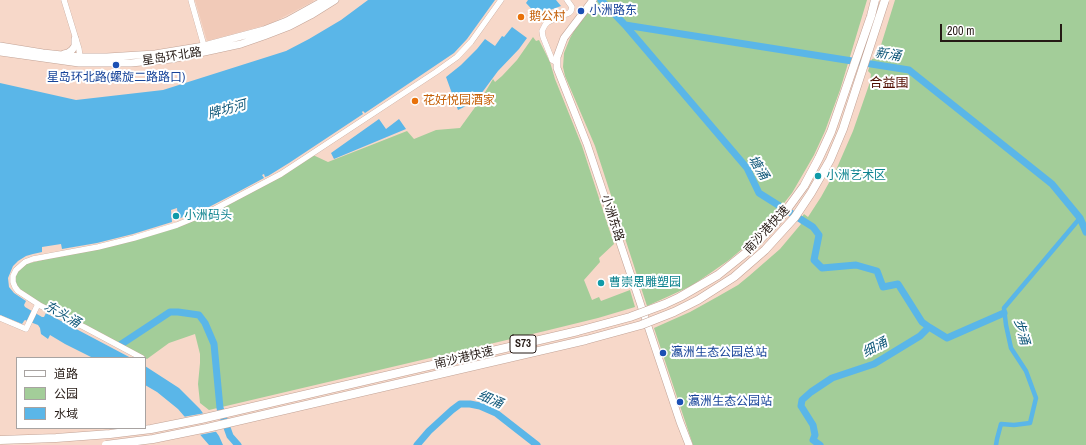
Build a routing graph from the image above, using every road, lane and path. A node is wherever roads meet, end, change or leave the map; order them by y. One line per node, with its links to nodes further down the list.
1 (64, 0): 10 (street)
2 (190, 0): 12 (street)
3 (335, 0): 9 (main road, 星岛环北路)
4 (501, 0): 17 (street)
5 (567, 0): 16 (street)
6 (593, 0): 16 (main road)
7 (875, 0): 20 (highway, 南沙港快速 / S73, bridge)
8 (885, 0): 21 (highway, 南沙港快速 / S73, bridge)
9 (321, 3): 12 (main road, 星岛环北路); 15 (main road, 星岛环北路)
10 (75, 39): 14 (main road); 15 (street)
11 (0, 46): 14 (main road, 星岛环北路)
12 (204, 46): 15 (main road, 星岛环北路)
13 (0, 52): 15 (main road, 星岛环北路)
14 (59, 54): 15 (main road, 星岛环北路)
15 (80, 60)
16 (556, 62): 22 (main road, 小洲东路)
17 (38, 304): 18 (street); 19 (street)
18 (0, 318)
19 (140, 357)
20 (0, 440)
21 (106, 445)
22 (688, 445)

